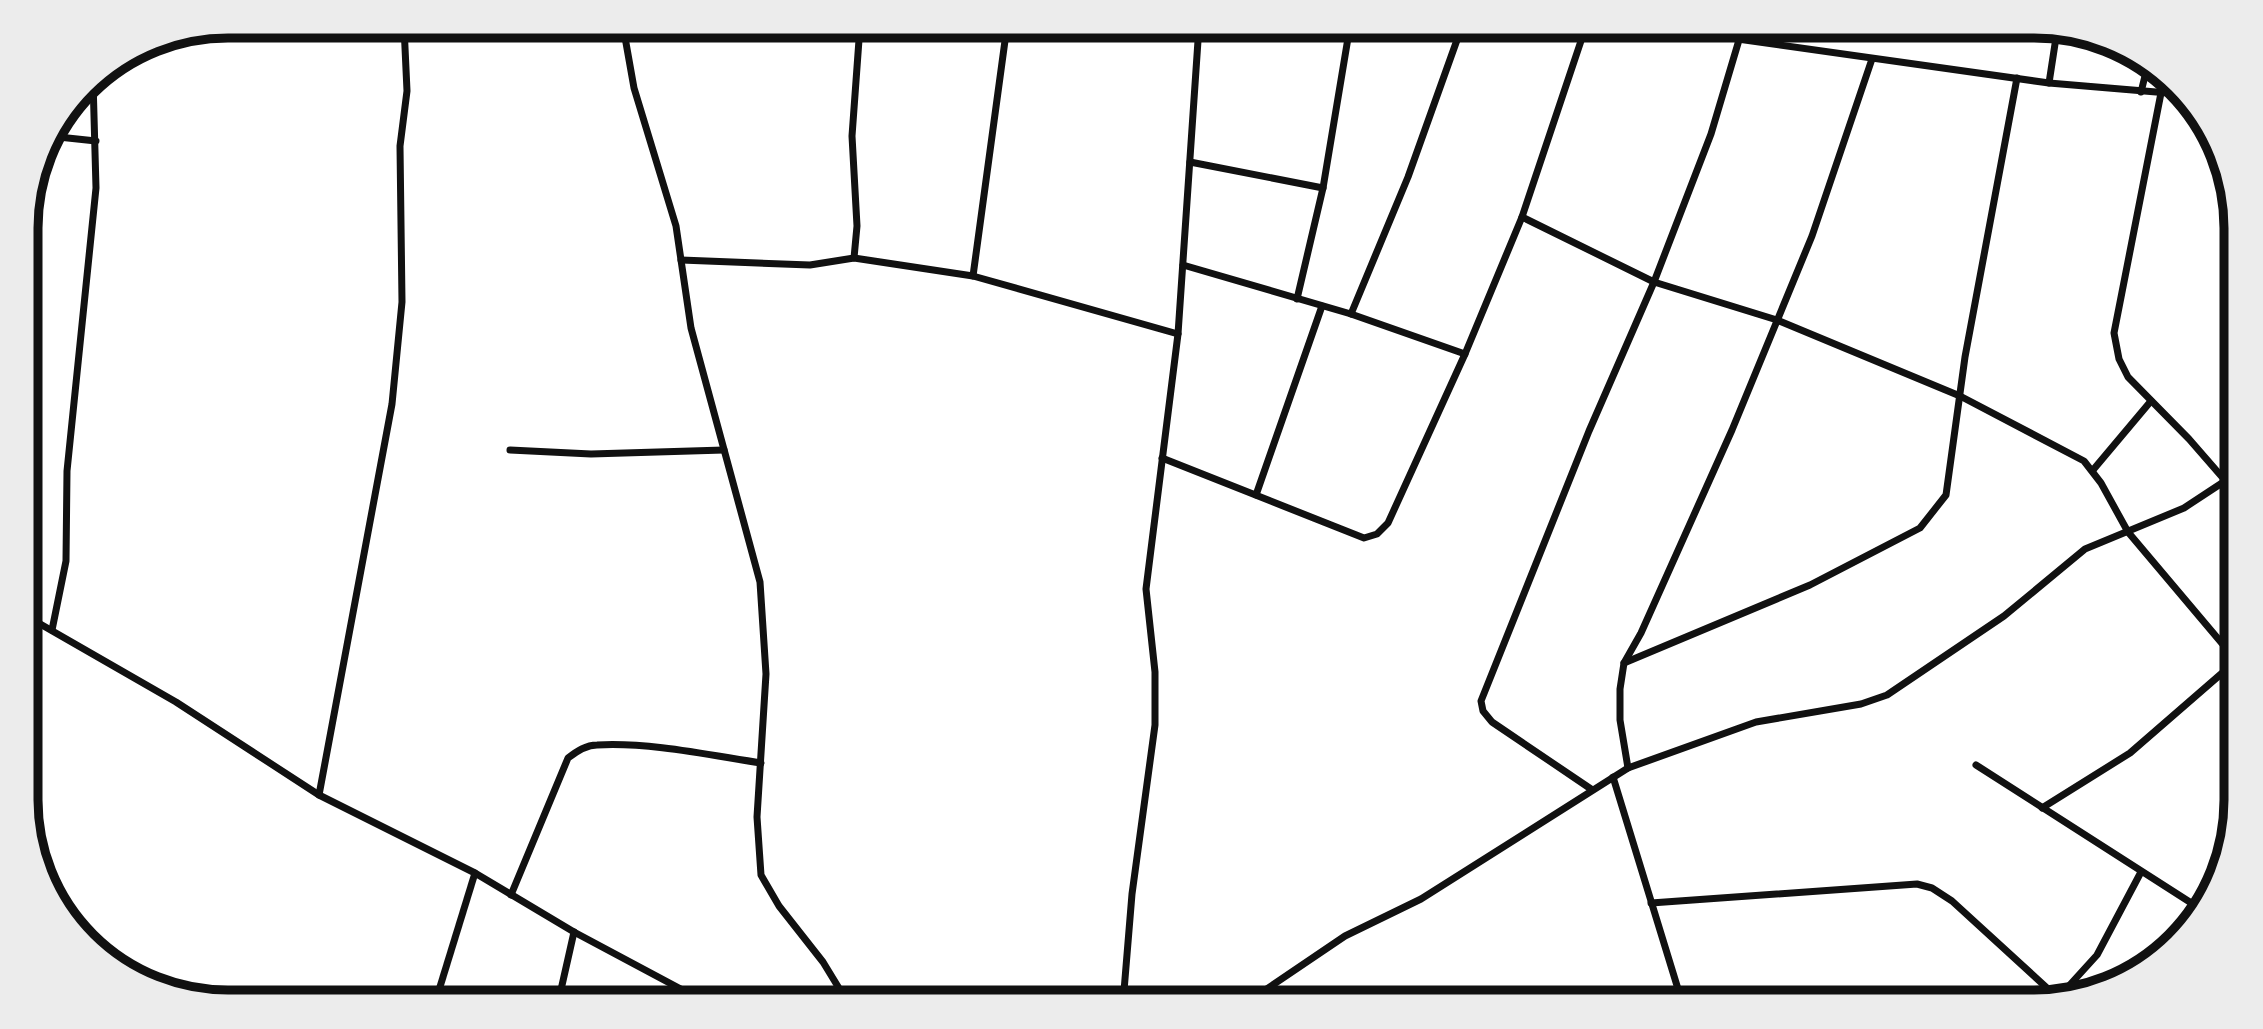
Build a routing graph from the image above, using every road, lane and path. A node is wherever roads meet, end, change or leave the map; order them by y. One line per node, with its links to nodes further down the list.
1 (1198, 38): 22 (street)
2 (1348, 38): 23 (street)
3 (1458, 38): 32 (street)
4 (1582, 38): 24 (street)
5 (1729, 38): 10 (street)
6 (405, 39): 56 (street)
7 (625, 39): 26 (street)
8 (859, 39): 25 (street)
9 (1005, 39): 28 (street)
10 (1739, 40): 12 (street); 29 (street)
11 (2056, 40): 15 (street)
12 (1872, 59): 14 (street); 33 (street)
13 (2145, 75): 16 (street)
14 (2017, 78): 15 (street); 36 (street)
15 (2049, 83): 16 (street)
16 (2141, 92): 17 (street)
17 (2161, 93): 18 (street); 37 (street)
18 (2168, 93)
19 (94, 94): 21 (street)
20 (63, 137): 21 (street)
21 (96, 141): 47 (street)
22 (1189, 162): 23 (street); 27 (street)
23 (1323, 188): 30 (street)
24 (1522, 217): 29 (street); 35 (street)
25 (854, 258): 26 (street); 28 (street)
26 (681, 260): 39 (street)
27 (1183, 265): 30 (street); 34 (street)
28 (973, 276): 34 (street)
29 (1654, 282): 33 (street); 55 (street)
30 (1297, 299): 31 (street)
31 (1322, 306): 32 (street); 44 (street)
32 (1351, 314): 35 (street)
33 (1777, 320): 36 (street); 49 (street)
34 (1178, 334): 40 (street)
35 (1465, 354): 44 (street)
36 (1960, 396): 41 (street); 49 (street)
37 (2151, 401): 41 (street); 42 (street)
38 (510, 450): 39 (street)
39 (724, 450): 51 (street)
40 (1162, 458): 44 (street); 69 (street)
41 (2093, 470): 45 (street)
42 (2224, 480)
43 (2224, 482): 45 (street)
44 (1256, 495)
45 (2127, 532): 48 (street); 53 (street)
46 (38, 623): 47 (street)
47 (52, 630): 56 (street)
48 (2224, 647)
49 (1624, 663): 53 (street)
50 (2224, 671): 57 (street)
51 (761, 763): 60 (street); 68 (street)
52 (1976, 765): 57 (street)
53 (1628, 768): 54 (street)
54 (1613, 776): 55 (street); 61 (street)
55 (1591, 789): 70 (street)
56 (319, 795): 59 (street)
57 (2042, 808): 58 (street)
58 (2141, 872): 62 (street); 64 (street)
59 (475, 873): 60 (street); 65 (street)
60 (511, 895): 63 (street)
61 (1651, 903): 71 (street); 72 (street)
62 (2193, 904)
63 (574, 932): 66 (street); 67 (street)
64 (2068, 987)
65 (439, 990)
66 (561, 990)
67 (686, 990)
68 (840, 990)
69 (1123, 990)
70 (1265, 990)
71 (1678, 990)
72 (2049, 990)

